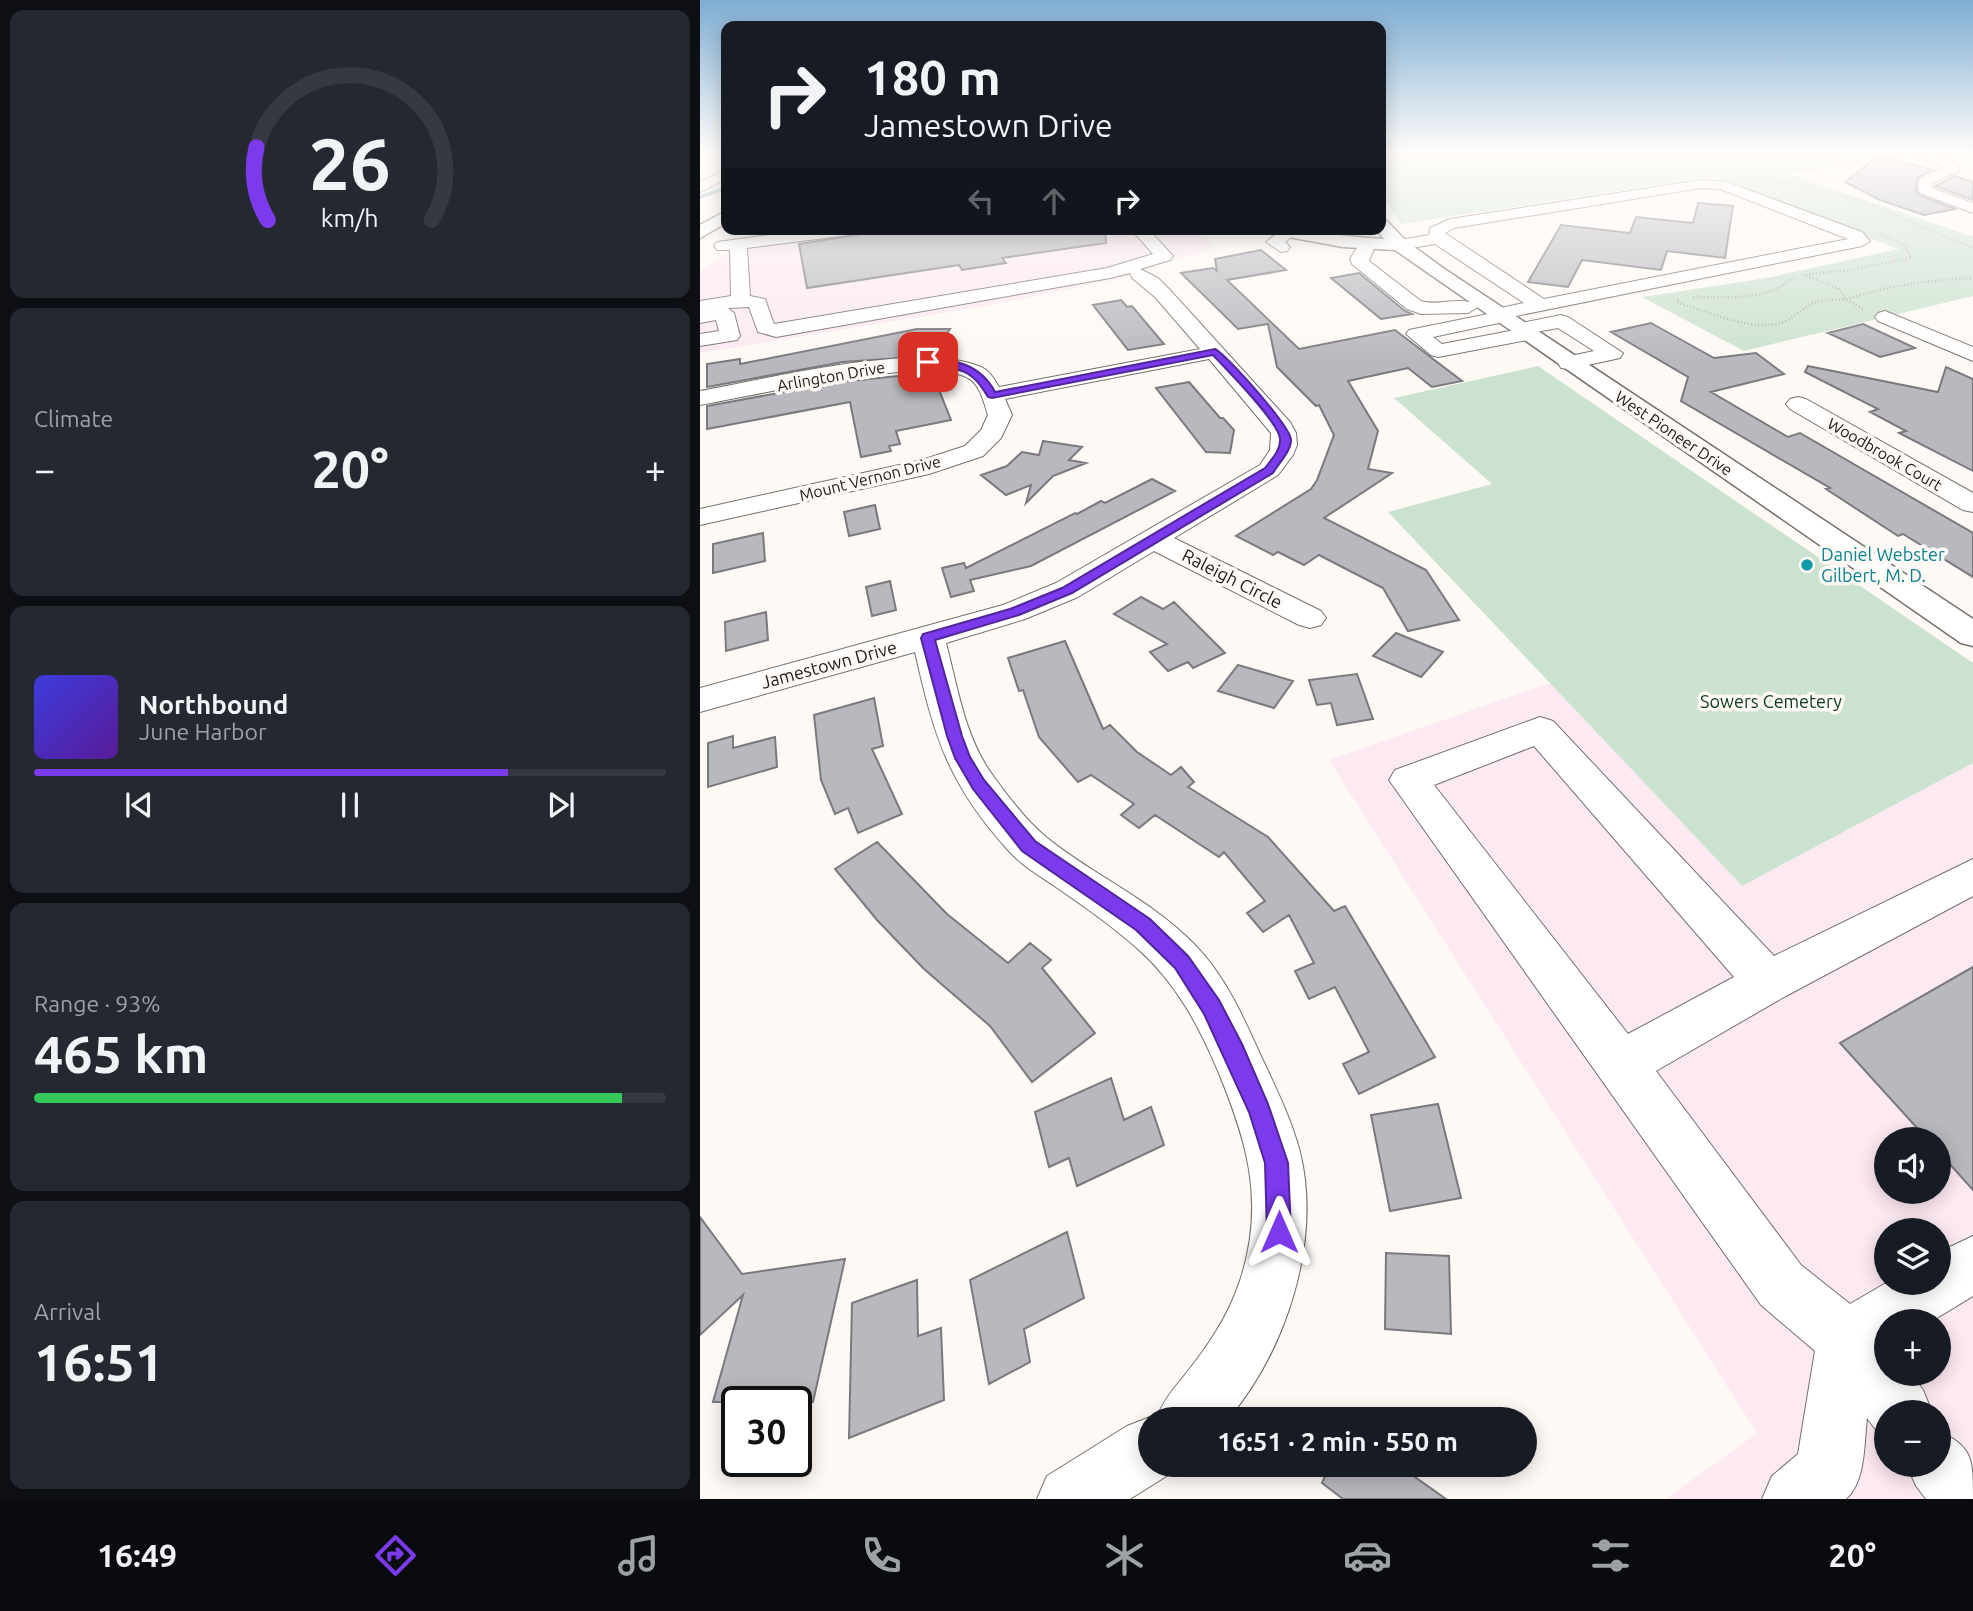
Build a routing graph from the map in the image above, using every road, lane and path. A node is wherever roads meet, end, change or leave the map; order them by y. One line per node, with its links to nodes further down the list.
1 (718, 221): 6 (main road)
2 (1487, 221): 5 (street)
3 (1816, 221): 20 (street)
4 (1386, 230): 14 (main road, West Pioneer Drive)
5 (1444, 231): 14 (street); 20 (street)
6 (700, 233)
7 (771, 235): 10 (street)
8 (1145, 235): 19 (street)
9 (1281, 236): 12 (main road)
10 (730, 243): 19 (street)
11 (1973, 243): 13 (path)
12 (1368, 244): 14 (main road); 24 (street)
13 (1964, 244)
14 (1400, 245): 24 (main road, West Pioneer Drive)
15 (1138, 274): 27 (street)
16 (1803, 274): 23 (path)
17 (1973, 278): 18 (path)
18 (1899, 286)
19 (741, 300): 21 (street)
20 (1542, 306): 24 (street)
21 (700, 307)
22 (700, 317): 26 (street)
23 (1885, 317): 29 (street)
24 (1524, 335): 25 (street); 25 (street); 28 (street); 30 (main road, West Pioneer Drive)
25 (1587, 337): 28 (street)
26 (700, 340)
27 (1215, 352): 31 (street); 36 (street, Jamestown Drive)
28 (1612, 353): 30 (street)
29 (1973, 355)
30 (1599, 383): 38 (main road, West Pioneer Drive)
31 (992, 395): 32 (street, Arlington Drive); 35 (street, Mount Vernon Drive)
32 (700, 398)
33 (1798, 404): 34 (street, Woodbrook Court)
34 (1973, 504)
35 (700, 517)
36 (1155, 540): 37 (street, Raleigh Circle); 39 (street, Jamestown Drive)
37 (1310, 618)
38 (1973, 635)
39 (928, 638): 40 (street, Jamestown Drive); 47 (street)
40 (700, 700)
41 (1973, 876): 42 (street)
42 (1768, 982): 43 (street); 43 (street)
43 (1621, 1064): 45 (street)
44 (1973, 1264): 45 (street)
45 (1847, 1339): 46 (street); 51 (street)
46 (1892, 1400)
47 (1198, 1407)
48 (1138, 1456): 50 (street)
49 (1950, 1477): 52 (street)
50 (1070, 1499)
51 (1795, 1499)
52 (1966, 1499)

